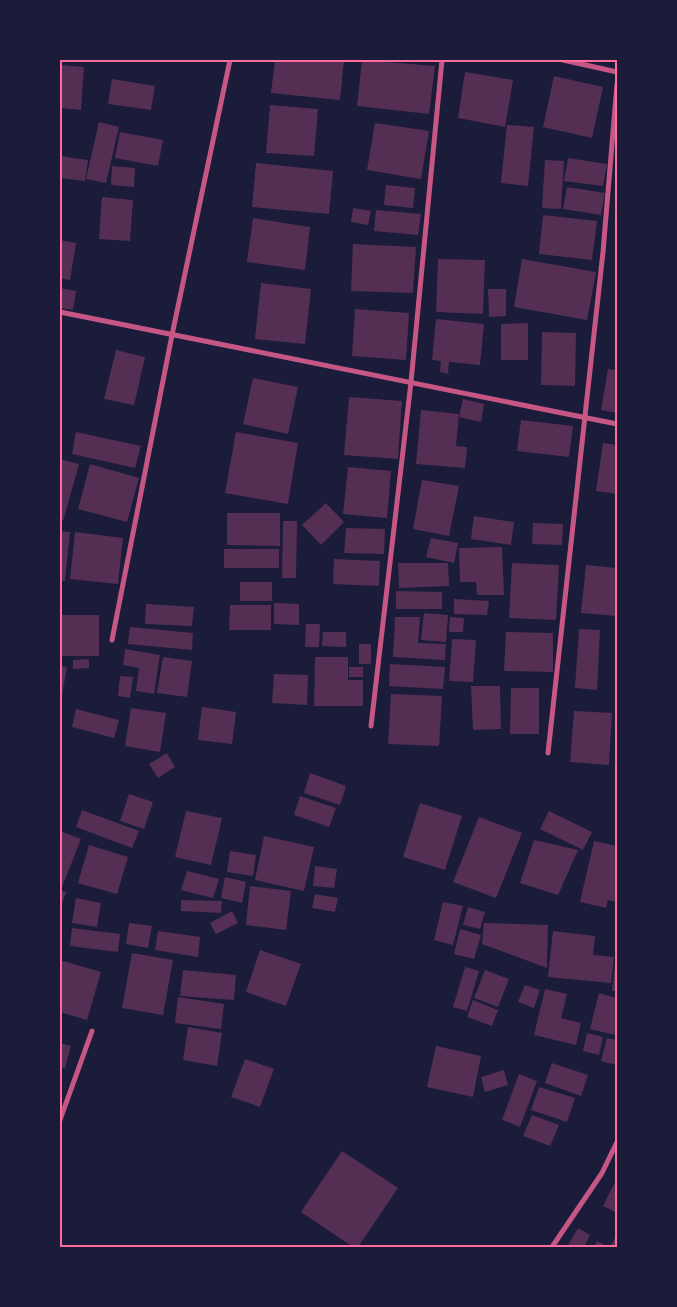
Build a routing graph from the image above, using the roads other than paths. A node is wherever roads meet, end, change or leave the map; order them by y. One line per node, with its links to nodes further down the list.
1 (230, 60): 7 (street)
2 (442, 60): 8 (street)
3 (564, 60): 4 (street)
4 (617, 72)
5 (617, 84): 9 (street)
6 (60, 312): 7 (street)
7 (172, 335): 8 (street); 11 (street)
8 (411, 382): 9 (street); 12 (street)
9 (584, 416): 10 (street); 13 (street)
10 (617, 424)
11 (112, 640)
12 (371, 726)
13 (548, 752)
14 (92, 1031): 15 (street)
15 (60, 1120)
16 (617, 1142): 17 (street)
17 (552, 1247)

